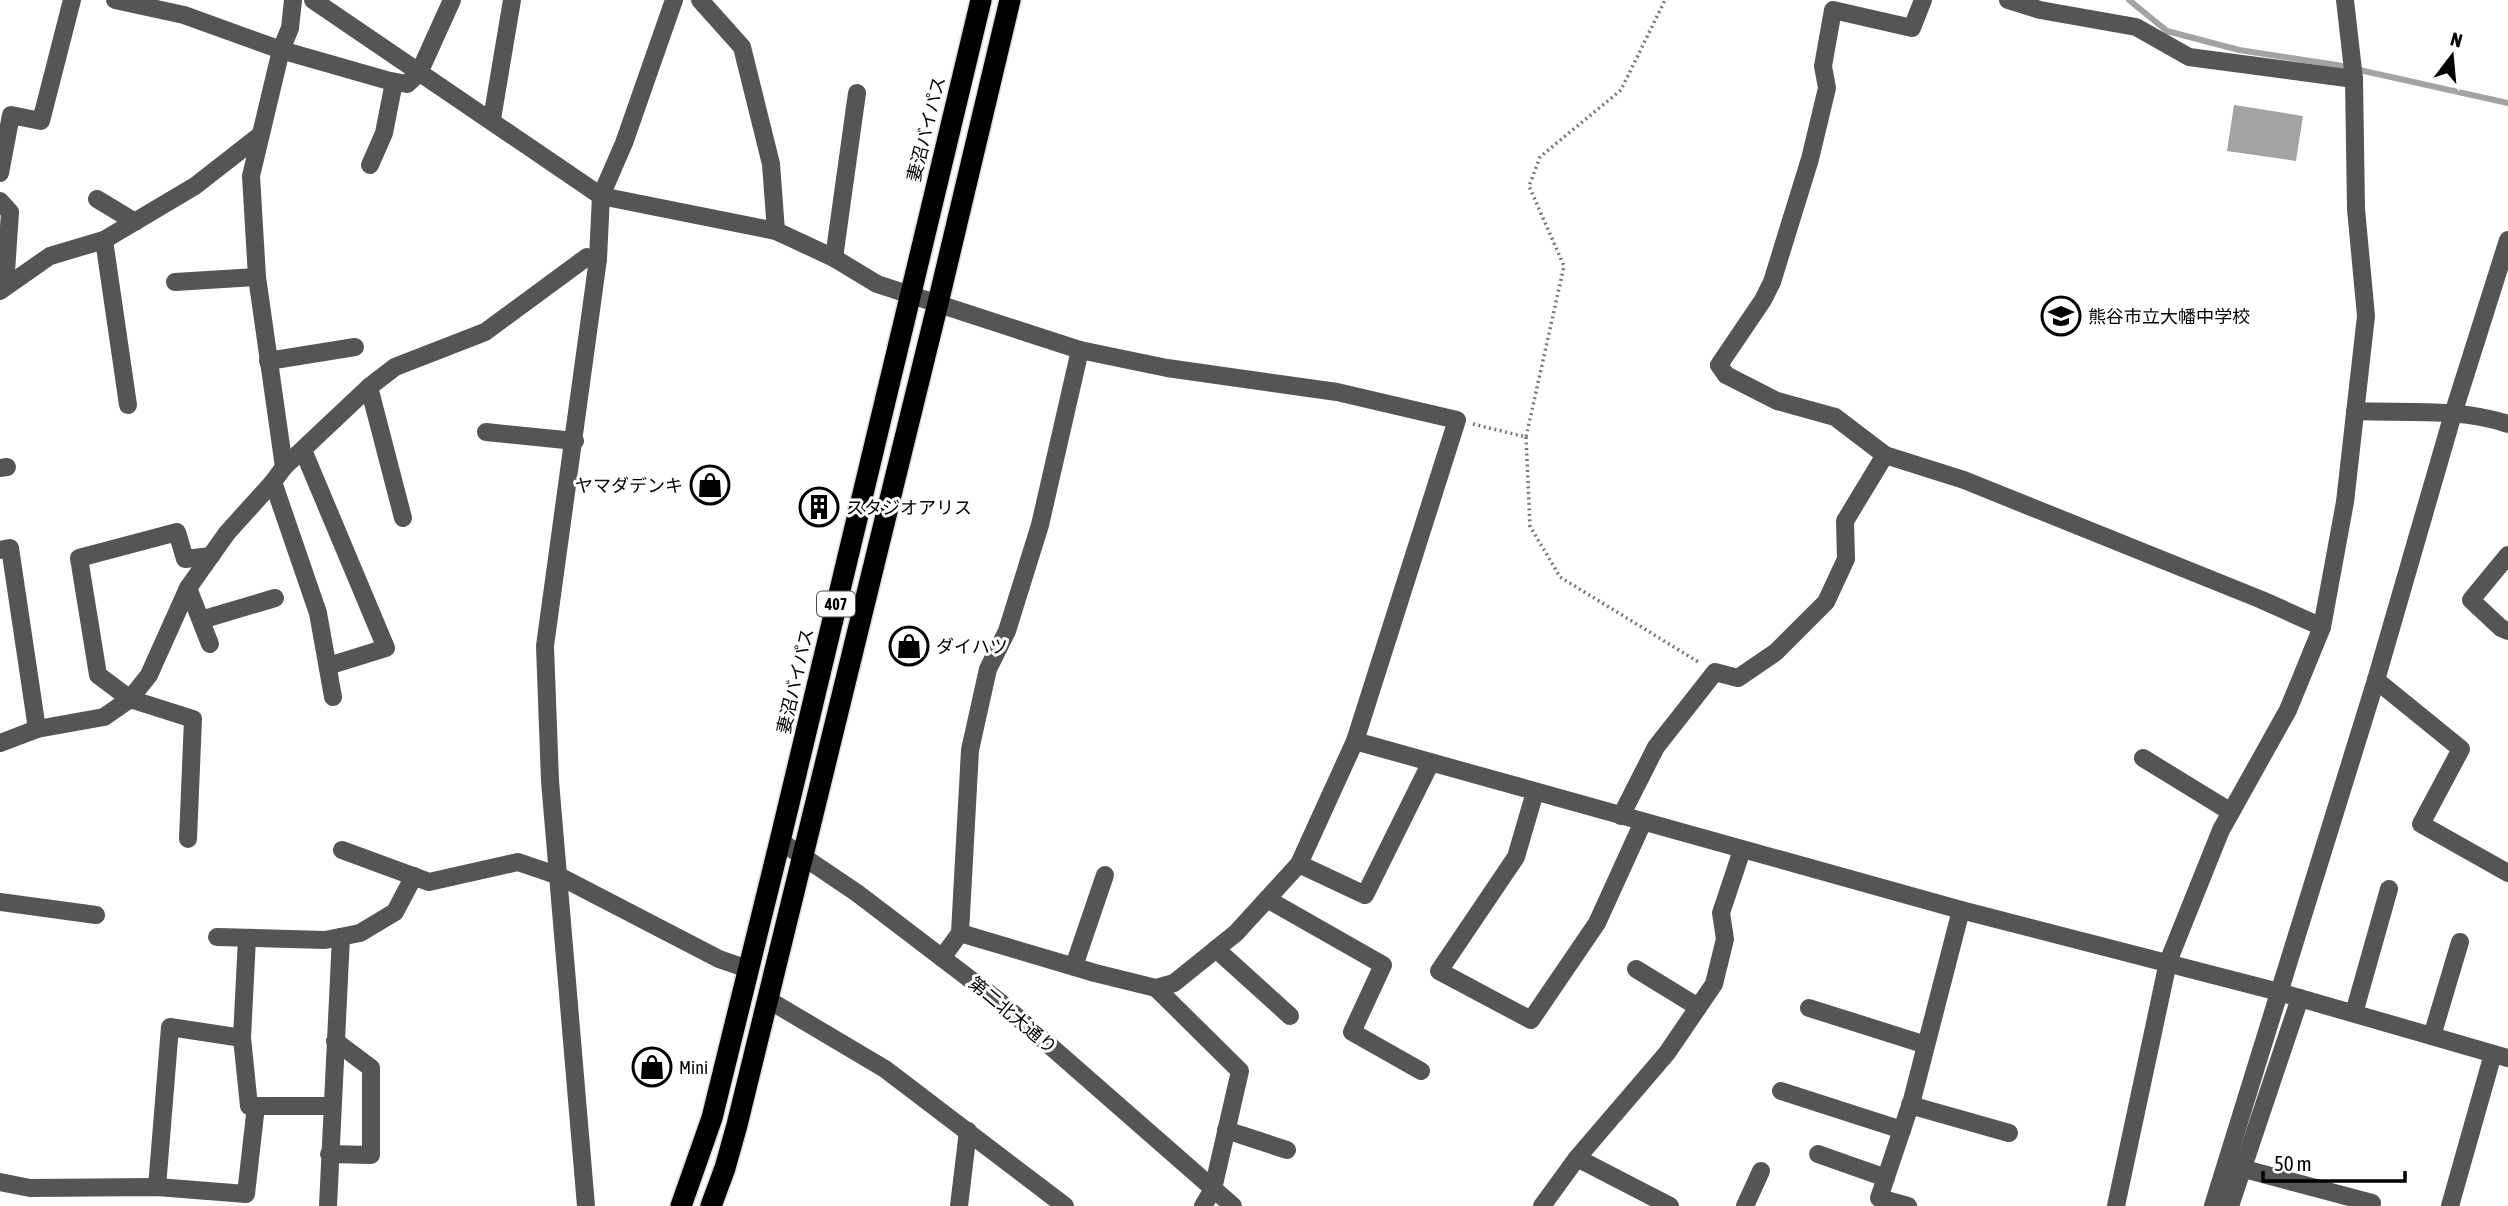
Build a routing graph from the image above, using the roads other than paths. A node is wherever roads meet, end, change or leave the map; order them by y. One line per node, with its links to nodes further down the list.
1 (72, 0): 22 (street)
2 (115, 0): 14 (street)
3 (293, 0): 14 (street)
4 (313, 0): 15 (street)
5 (452, 0): 15 (street)
6 (512, 0): 19 (street)
7 (674, 0): 23 (street)
8 (700, 0): 27 (street)
9 (981, 0): 35 (highway, 妻沼バイパス / 407)
10 (1010, 0): 36 (highway, 407)
11 (1923, 0): 48 (street)
12 (2008, 0): 16 (street)
13 (2345, 0): 16 (street)
14 (281, 50): 17 (street); 20 (street)
15 (419, 73): 17 (street); 19 (street)
16 (2354, 79): 42 (street)
17 (394, 82): 21 (street)
18 (857, 93): 30 (street)
19 (492, 119): 23 (street)
20 (259, 136): 26 (street); 32 (street)
21 (370, 165)
22 (0, 173)
23 (601, 196): 27 (street); 31 (street)
24 (97, 199): 26 (street)
25 (0, 201): 34 (street)
26 (135, 222): 28 (street)
27 (776, 230): 30 (street)
28 (104, 240): 34 (street); 41 (street)
29 (2508, 240): 43 (street)
30 (834, 258): 35 (street)
31 (598, 259): 40 (street); 46 (street)
32 (257, 277): 33 (street); 39 (street)
33 (175, 282)
34 (3, 289)
35 (909, 294): 36 (street); 74 (highway, 妻沼バイパス / 407)
36 (938, 303): 38 (street); 77 (highway, 407)
37 (355, 347): 39 (street)
38 (1080, 350): 65 (street); 88 (street)
39 (268, 360): 49 (street)
40 (369, 387): 47 (street); 50 (street)
41 (128, 405)
42 (2355, 411): 43 (street); 57 (street)
43 (2453, 414): 44 (street); 61 (street)
44 (2508, 424)
45 (486, 432): 46 (street)
46 (575, 441): 82 (street)
47 (303, 450): 49 (street); 60 (street)
48 (1885, 455): 57 (street); 71 (street)
49 (278, 474): 53 (street); 60 (street)
50 (402, 518)
51 (5, 549): 64 (street)
52 (2508, 555): 58 (street)
53 (211, 556): 54 (street); 63 (street)
54 (188, 588): 56 (street); 63 (street)
55 (275, 597): 56 (street)
56 (201, 620): 59 (street)
57 (2322, 627): 70 (street)
58 (2508, 631)
59 (210, 644)
60 (328, 666): 62 (street)
61 (2376, 680): 79 (street); 100 (street)
62 (333, 697)
63 (130, 699): 64 (street); 73 (street)
64 (37, 729): 66 (street)
65 (1355, 741): 68 (street); 78 (street)
66 (0, 743)
67 (2143, 758): 70 (street)
68 (1430, 764): 69 (street); 78 (street)
69 (1535, 792): 71 (street); 72 (street)
70 (2231, 812): 95 (street)
71 (1621, 816): 72 (street)
72 (1643, 822): 76 (street)
73 (188, 839)
74 (780, 841): 77 (street, 第二北大通り); 97 (highway, 妻沼バイパス / 407)
75 (342, 850): 81 (street)
76 (1742, 850): 86 (street); 103 (street)
77 (803, 855): 94 (street, 第二北大通り); 102 (highway, 407)
78 (1299, 864): 84 (street)
79 (2508, 873)
80 (1105, 875): 96 (street)
81 (414, 876): 82 (street); 90 (street)
82 (559, 876): 97 (street); 133 (street)
83 (2389, 889): 105 (street)
84 (1267, 899): 93 (street); 112 (street)
85 (0, 902): 87 (street)
86 (1961, 910): 95 (street); 110 (street)
87 (96, 915)
88 (960, 933): 94 (street); 96 (street)
89 (217, 937): 91 (street)
90 (341, 937): 91 (street); 109 (street)
91 (247, 938): 108 (street)
92 (2460, 942): 107 (street)
93 (1216, 949): 99 (street); 106 (street)
94 (942, 958): 130 (street, 第二北大通り)
95 (2168, 962): 100 (street); 144 (street)
96 (1074, 966): 99 (street)
97 (748, 969): 134 (highway, 妻沼バイパス / 407)
98 (1636, 969): 103 (street)
99 (1156, 988): 117 (street)
100 (2279, 992): 101 (street); 125 (street)
101 (2300, 998): 105 (street); 125 (street)
102 (767, 999): 119 (street); 135 (highway, 407)
103 (1698, 1007): 124 (street)
104 (1810, 1008): 110 (street)
105 (2354, 1013): 107 (street)
106 (1290, 1016)
107 (2432, 1036): 111 (street)
108 (242, 1038): 115 (street); 129 (street)
109 (335, 1041): 116 (street); 122 (street)
110 (1926, 1045): 114 (street)
111 (2500, 1056): 131 (street)
112 (1421, 1071)
113 (1781, 1091): 118 (street)
114 (1910, 1105): 118 (street); 120 (street)
115 (256, 1106): 116 (street); 129 (street)
116 (331, 1106): 122 (street)
117 (1226, 1130): 121 (street); 130 (street)
118 (1902, 1130): 127 (street)
119 (968, 1131): 136 (street); 137 (street)
120 (2009, 1133)
121 (1287, 1150)
122 (329, 1154): 132 (street)
123 (1818, 1154): 127 (street)
124 (1577, 1158): 140 (street); 141 (street)
125 (2235, 1166): 145 (street); 146 (street); 147 (street)
126 (1760, 1171): 142 (street)
127 (1886, 1178): 143 (street)
128 (0, 1182): 129 (street)
129 (158, 1187)
130 (1213, 1189): 138 (street); 139 (street, 第二北大通り)
131 (2453, 1205)
132 (328, 1206)
133 (586, 1206)
134 (681, 1206)
135 (711, 1206)
136 (959, 1206)
137 (1065, 1206)
138 (1203, 1206)
139 (1233, 1206)
140 (1542, 1206)
141 (1670, 1206)
142 (1745, 1206)
143 (1908, 1206)
144 (2116, 1206)
145 (2213, 1206)
146 (2230, 1206)
147 (2371, 1206)

